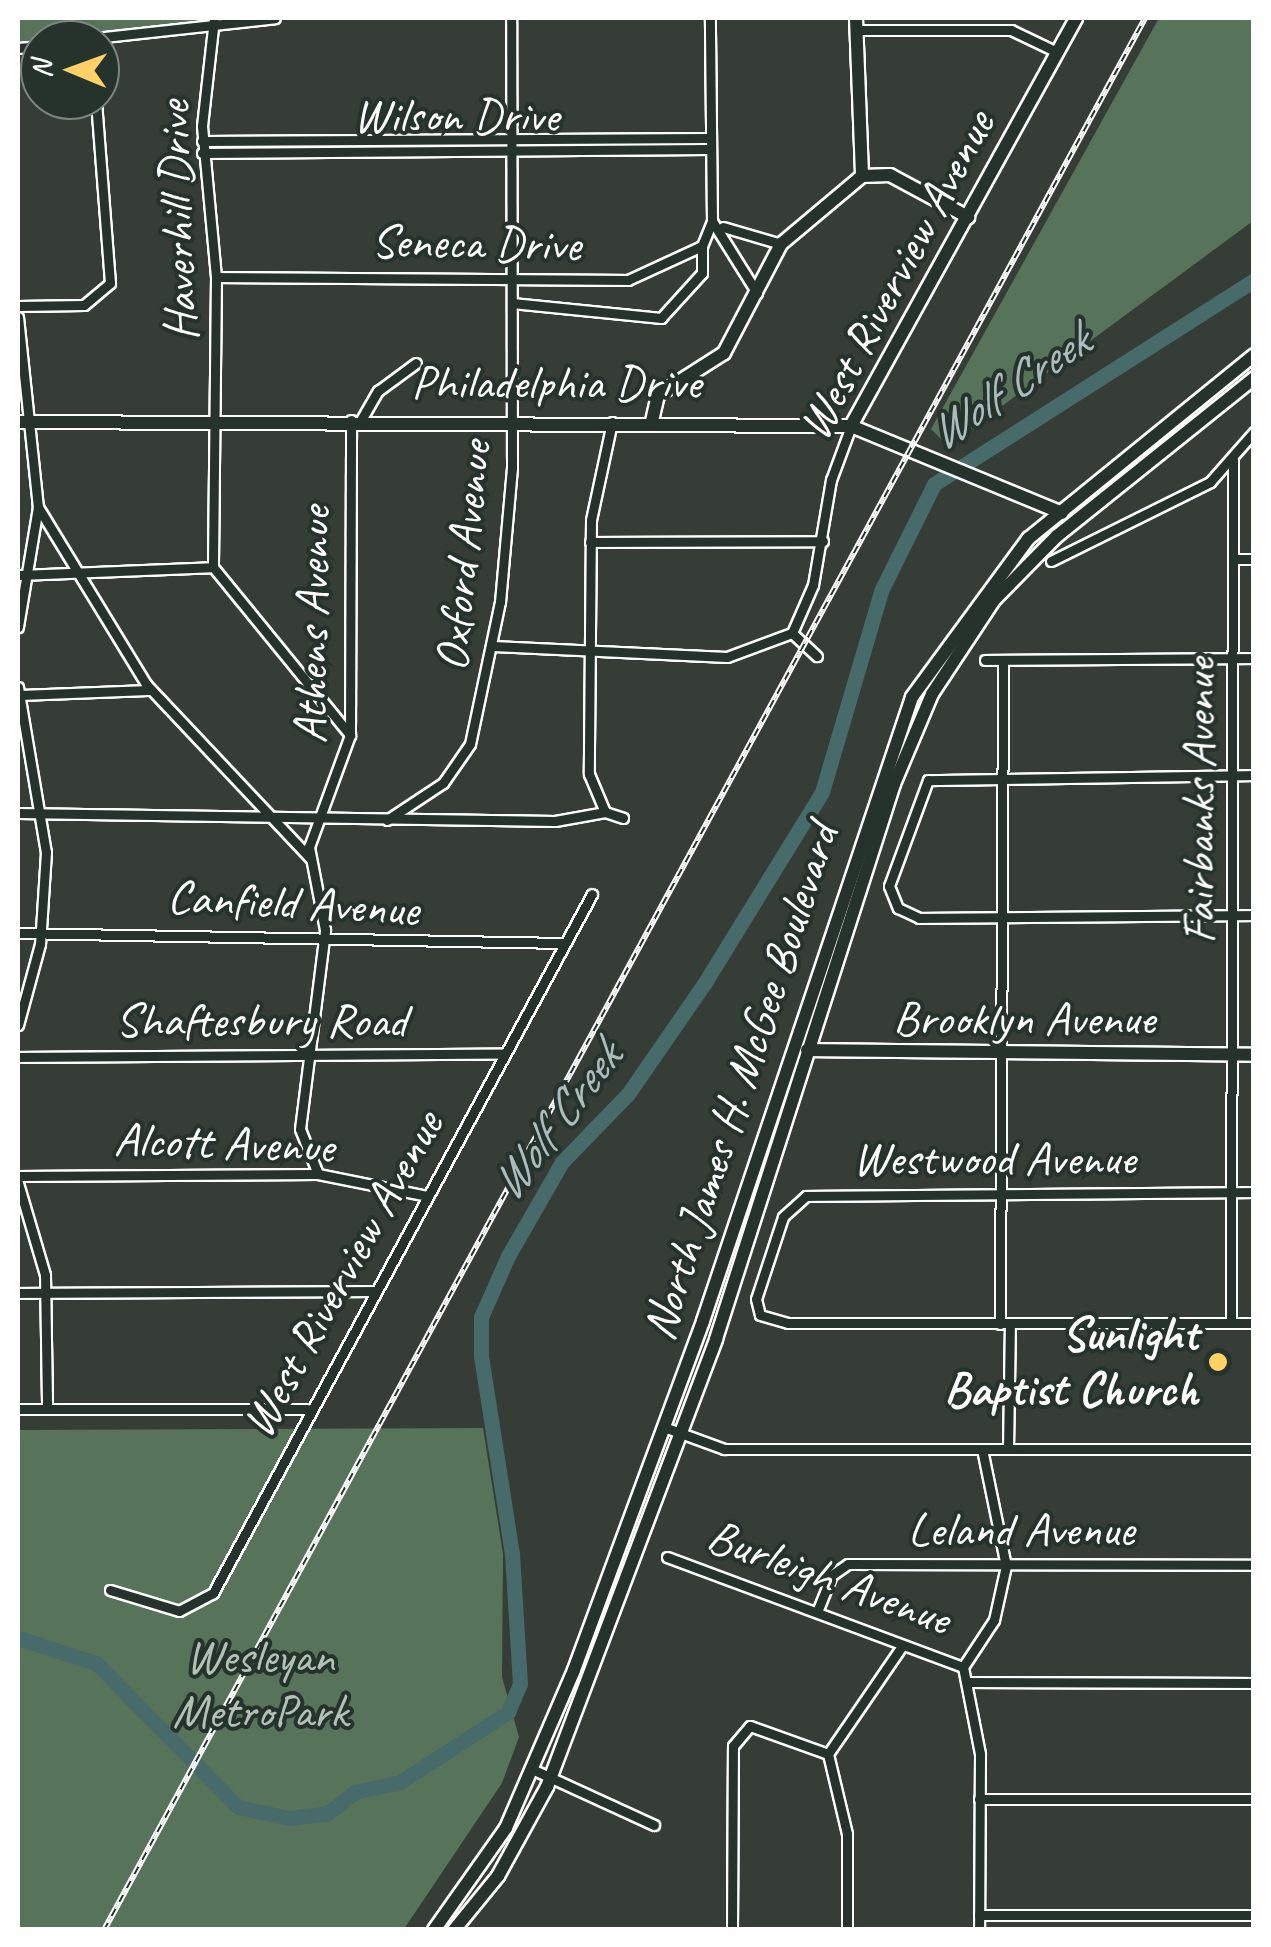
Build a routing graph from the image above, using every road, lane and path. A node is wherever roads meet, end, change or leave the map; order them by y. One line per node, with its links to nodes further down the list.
1 (262, 18): 2 (street); 6 (street)
2 (276, 18)
3 (510, 18): 11 (street, Oxford Avenue)
4 (710, 18): 13 (street)
5 (1076, 18): 9 (main road, West Riverview Avenue)
6 (214, 19): 8 (street); 12 (street, Haverhill Drive)
7 (856, 24): 9 (street); 16 (main road)
8 (120, 35)
9 (1057, 52): 17 (main road, West Riverview Avenue)
10 (98, 120): 25 (street)
11 (511, 139): 12 (street, Wilson Drive); 13 (street, Wilson Drive); 14 (street, Oxford Avenue)
12 (202, 141): 15 (street, Haverhill Drive)
13 (710, 144): 14 (street, Wilson Drive); 18 (street)
14 (511, 151): 15 (street, Wilson Drive); 22 (street, Oxford Avenue)
15 (202, 153): 21 (street, Haverhill Drive)
16 (862, 176): 17 (main road); 19 (main road)
17 (968, 217): 36 (main road, West Riverview Avenue)
18 (712, 222): 19 (street); 20 (street); 23 (street)
19 (781, 244): 23 (main road)
20 (702, 246): 22 (street, Seneca Drive); 24 (street)
21 (216, 277): 22 (street, Seneca Drive); 30 (street, Haverhill Drive)
22 (512, 278): 24 (street, Oxford Avenue)
23 (757, 293): 32 (main road)
24 (512, 303): 34 (street, Oxford Avenue)
25 (18, 306)
26 (18, 317): 33 (street)
27 (1254, 354): 41 (main road, North James H. McGee Boulevard)
28 (416, 362): 31 (street)
29 (1254, 378): 42 (main road, North James H. McGee Boulevard)
30 (216, 420): 31 (main road, Philadelphia Drive); 33 (main road, Philadelphia Drive); 48 (street, Haverhill Drive)
31 (356, 420): 34 (main road, Philadelphia Drive); 63 (street, Athens Avenue)
32 (652, 421): 35 (main road, Philadelphia Drive); 36 (main road, Philadelphia Drive)
33 (24, 422): 40 (street)
34 (512, 422): 35 (main road, Philadelphia Drive); 54 (street, Oxford Avenue)
35 (612, 422): 44 (street)
36 (851, 426): 41 (main road, Philadelphia Drive); 43 (street, West Riverview Avenue)
37 (1254, 432): 39 (street)
38 (1254, 453): 39 (street)
39 (1236, 456): 45 (street, Fairbanks Avenue); 47 (street)
40 (38, 507): 49 (street); 51 (street)
41 (1057, 511): 42 (main road, Philadelphia Drive); 84 (main road, North James H. McGee Boulevard)
42 (1074, 520): 85 (main road, North James H. McGee Boulevard)
43 (823, 541): 44 (street); 53 (street, West Riverview Avenue)
44 (590, 542): 55 (street)
45 (1235, 560): 46 (street); 57 (street, Fairbanks Avenue)
46 (1254, 560)
47 (1051, 561)
48 (213, 566): 49 (street); 63 (street)
49 (73, 574): 51 (street); 61 (street)
50 (18, 575): 51 (street)
51 (30, 575): 52 (street)
52 (18, 627)
53 (792, 633): 55 (street); 56 (street)
54 (493, 646): 55 (street); 73 (street, Oxford Avenue)
55 (590, 655): 68 (street)
56 (817, 656)
57 (1234, 658): 58 (street); 60 (street); 64 (street, Fairbanks Avenue)
58 (1254, 658)
59 (985, 660): 60 (street)
60 (1002, 660): 66 (street)
61 (150, 690): 62 (street); 71 (street)
62 (18, 693): 67 (street)
63 (350, 735): 72 (street, Athens Avenue)
64 (1234, 775): 65 (street); 66 (street); 76 (street, Fairbanks Avenue)
65 (1254, 775)
66 (1002, 777): 78 (street); 78 (street)
67 (42, 811): 69 (street); 71 (street); 79 (street)
68 (605, 812): 70 (street); 73 (street)
69 (18, 813)
70 (623, 818)
71 (269, 820): 72 (street); 74 (street)
72 (317, 820): 73 (street); 74 (street, Athens Avenue)
73 (387, 820)
74 (310, 858): 82 (street, Athens Avenue)
75 (592, 894): 81 (street, West Riverview Avenue)
76 (1234, 915): 77 (street); 78 (street); 87 (street, Fairbanks Avenue)
77 (1254, 915)
78 (1001, 917): 90 (street)
79 (41, 932): 80 (street, Canfield Avenue); 82 (street, Canfield Avenue); 83 (street)
80 (18, 933)
81 (565, 943): 82 (street, Canfield Avenue); 86 (street, West Riverview Avenue)
82 (323, 944): 89 (street, Athens Avenue)
83 (18, 1026)
84 (796, 1047): 85 (main road, Brooklyn Avenue); 107 (main road, North James H. McGee Boulevard)
85 (812, 1052): 90 (main road, Brooklyn Avenue); 108 (main road, North James H. McGee Boulevard)
86 (504, 1054): 89 (street, Shaftesbury Road); 97 (street, West Riverview Avenue)
87 (1233, 1055): 88 (main road, Brooklyn Avenue); 90 (main road, Brooklyn Avenue); 94 (street, Fairbanks Avenue)
88 (1254, 1055)
89 (308, 1056): 91 (street, Shaftesbury Road); 92 (street, Athens Avenue)
90 (1000, 1056): 96 (street)
91 (18, 1057)
92 (318, 1174): 93 (street, Alcott Avenue); 97 (street, Alcott Avenue)
93 (18, 1180): 100 (street)
94 (1232, 1192): 95 (street, Westwood Avenue); 96 (street, Westwood Avenue); 101 (street, Fairbanks Avenue)
95 (1254, 1192)
96 (1000, 1194): 102 (street); 102 (street, Westwood Avenue)
97 (427, 1196): 98 (street, West Riverview Avenue)
98 (376, 1291): 100 (street); 106 (street, West Riverview Avenue)
99 (18, 1293): 100 (street)
100 (46, 1293): 104 (street)
101 (1231, 1323): 102 (street); 103 (street)
102 (1005, 1324): 109 (street)
103 (1254, 1324)
104 (47, 1408): 105 (street); 106 (street)
105 (18, 1409)
106 (307, 1409): 115 (street, West Riverview Avenue)
107 (664, 1427): 108 (street); 122 (main road, North James H. McGee Boulevard)
108 (680, 1433): 111 (street); 123 (main road, North James H. McGee Boulevard)
109 (1008, 1449): 110 (street); 111 (street)
110 (1254, 1449)
111 (982, 1450): 114 (street)
112 (667, 1558): 116 (street, Burleigh Avenue)
113 (1254, 1565): 114 (street, Leland Avenue)
114 (1006, 1566): 116 (street, Leland Avenue); 118 (street)
115 (110, 1590)
116 (817, 1612): 117 (street, Burleigh Avenue)
117 (902, 1646): 118 (street, Burleigh Avenue); 121 (street)
118 (963, 1667): 119 (street, Burleigh Avenue)
119 (967, 1682): 120 (street, Burleigh Avenue); 125 (street)
120 (1254, 1684)
121 (828, 1754): 131 (street); 132 (street)
122 (534, 1770): 123 (street); 129 (main road, North James H. McGee Boulevard)
123 (551, 1776): 126 (street); 130 (main road, North James H. McGee Boulevard)
124 (1254, 1799): 125 (street)
125 (980, 1800): 127 (street)
126 (654, 1824)
127 (979, 1915): 128 (street); 133 (street)
128 (1254, 1915)
129 (434, 1930)
130 (454, 1930)
131 (732, 1930)
132 (847, 1930)
133 (979, 1930)

